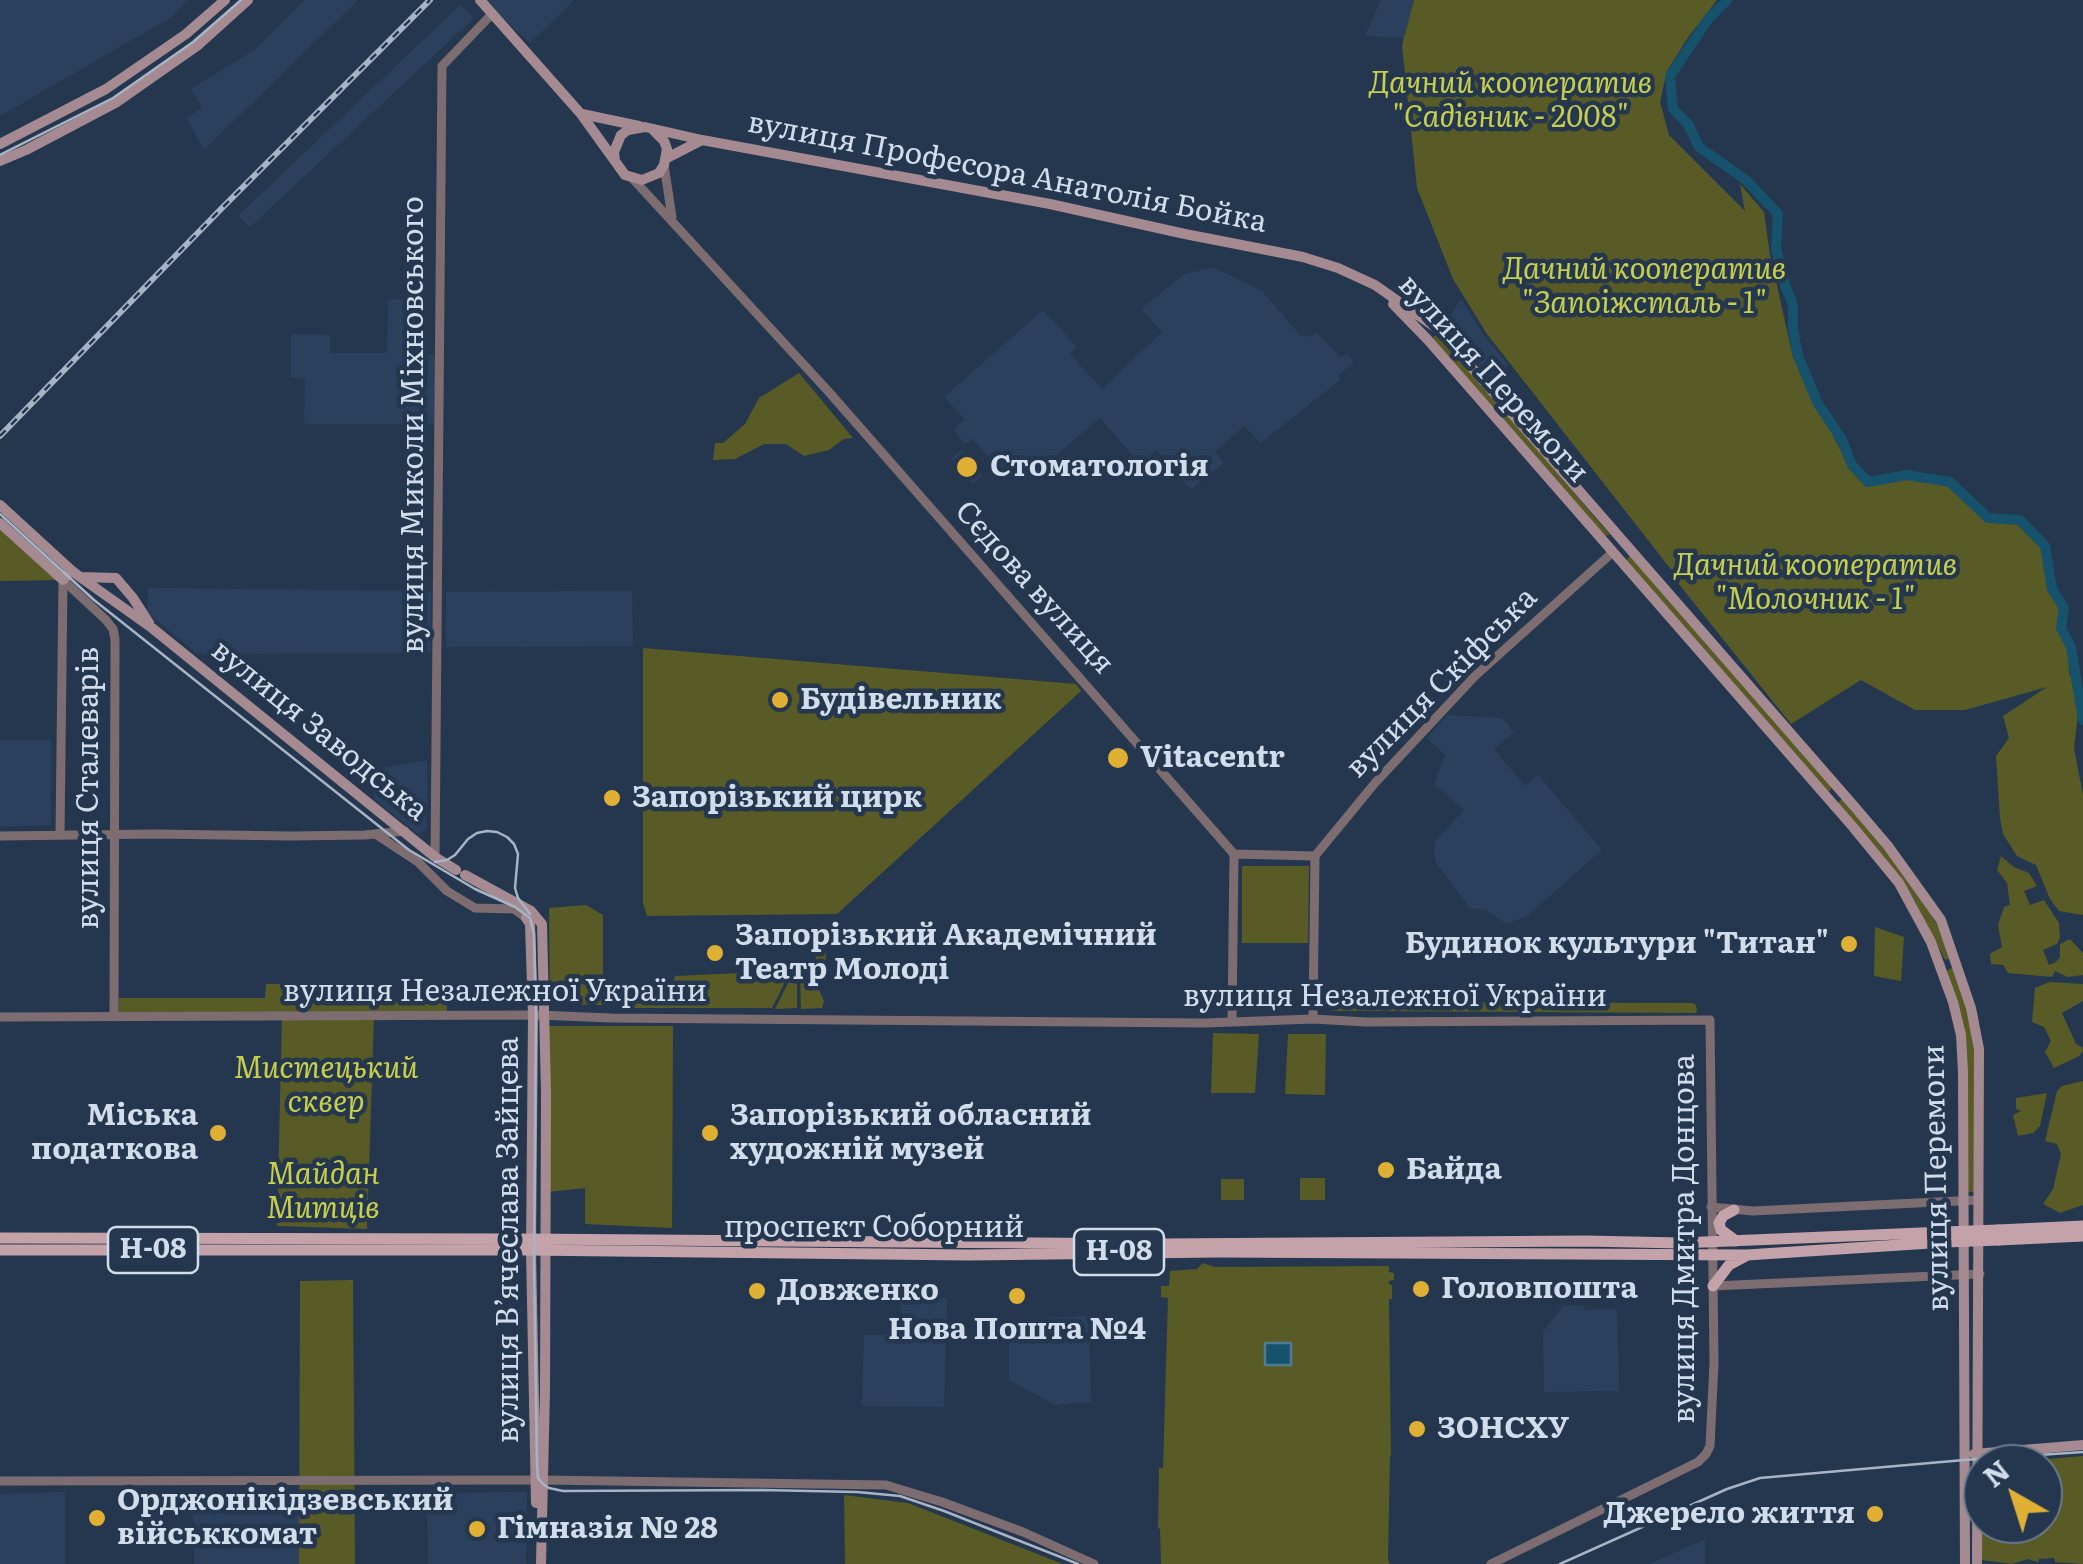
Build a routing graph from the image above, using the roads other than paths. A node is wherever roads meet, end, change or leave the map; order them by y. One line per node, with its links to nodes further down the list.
1 (225, 0): 8 (main road)
2 (248, 0): 9 (main road)
3 (480, 0): 4 (main road)
4 (492, 14): 5 (main road); 31 (street, вулиця Миколи Міхновського)
5 (581, 114): 6 (main road); 10 (main road)
6 (649, 128): 7 (main road, вулиця Професора Анатолія Бойка); 10 (main road); 11 (main road)
7 (702, 140): 11 (main road); 14 (main road, вулиця Професора Анатолія Бойка)
8 (0, 144)
9 (0, 161)
10 (615, 161): 12 (main road)
11 (666, 162): 12 (main road); 13 (street)
12 (633, 179): 13 (street, Сєдова вулиця)
13 (672, 220): 29 (street, Сєдова вулиця)
14 (1375, 285): 17 (main road, вулиця Перемоги); 18 (main road, вулиця Перемоги)
15 (0, 506): 19 (main road, вулиця Заводська)
16 (0, 522): 20 (main road)
17 (1624, 542): 18 (main road); 22 (main road, вулиця Перемоги)
18 (1613, 552): 23 (main road, вулиця Перемоги); 30 (street, вулиця Скіфська)
19 (76, 573): 20 (main road); 21 (main road, вулиця Заводська); 21 (main road, вулиця Заводська)
20 (63, 580): 25 (street); 28 (street, вулиця Сталеварів)
21 (152, 628): 24 (main road, вулиця Заводська)
22 (1840, 790): 23 (main road); 34 (main road, вулиця Перемоги)
23 (1829, 800): 35 (main road, вулиця Перемоги)
24 (406, 831): 26 (street); 31 (main road, вулиця Заводська)
25 (60, 834): 27 (street); 28 (street)
26 (376, 835): 28 (street); 32 (street)
27 (0, 836)
28 (116, 836): 38 (street, вулиця Сталеварів)
29 (1234, 854): 30 (street); 41 (street)
30 (1314, 856): 39 (street)
31 (435, 857): 32 (main road, вулиця Заводська)
32 (529, 915): 33 (main road, вулиця Заводська); 36 (main road, вулиця Вʼячеслава Зайцева)
33 (542, 924): 36 (main road, вулиця Вʼячеслава Зайцева)
34 (1956, 961): 35 (main road); 43 (main road, вулиця Перемоги)
35 (1940, 966): 42 (main road, вулиця Перемоги)
36 (539, 1016): 38 (street, вулиця Незалежної України); 41 (street, вулиця Незалежної України); 54 (main road, вулиця Вʼячеслава Зайцева)
37 (0, 1017): 38 (street, вулиця Незалежної України)
38 (114, 1017)
39 (1314, 1019): 40 (street, вулиця Незалежної України); 41 (street, вулиця Незалежної України)
40 (1710, 1020): 44 (street, вулиця Дмитра Донцова)
41 (1232, 1021)
42 (1963, 1200): 43 (street); 45 (street); 61 (main road, вулиця Перемоги)
43 (1978, 1200): 60 (main road, вулиця Перемоги)
44 (1711, 1207): 45 (street); 46 (street); 56 (street, вулиця Дмитра Донцова)
45 (1734, 1210): 46 (main road)
46 (1719, 1223): 52 (main road)
47 (2083, 1226): 48 (main road, Н-08)
48 (1999, 1235): 49 (main road, Н-08); 50 (main road, Н-08, bridge)
49 (2083, 1236)
50 (1946, 1237): 52 (main road, Н-08); 59 (main road, Н-08)
51 (0, 1238): 54 (main road, проспект Соборний / Н-08)
52 (1736, 1242): 56 (main road, проспект Соборний / Н-08)
53 (1210, 1243): 54 (main road, проспект Соборний / Н-08); 55 (main road, проспект Соборний / Н-08); 58 (main road)
54 (538, 1245): 57 (main road, проспект Соборний / Н-08); 58 (main road, проспект Соборний / Н-08); 68 (main road, вулиця Вʼячеслава Зайцева)
55 (1399, 1248): 56 (main road, проспект Соборний / Н-08); 58 (main road, проспект Соборний / Н-08)
56 (1713, 1248): 59 (main road, проспект Соборний / Н-08); 62 (street, вулиця Дмитра Донцова)
57 (0, 1250)
58 (1224, 1252)
59 (1747, 1255): 62 (main road)
60 (1980, 1274): 61 (street); 64 (main road, вулиця Перемоги)
61 (1964, 1275): 62 (street); 63 (main road, вулиця Перемоги)
62 (1713, 1286): 71 (street, вулиця Дмитра Донцова)
63 (1963, 1354): 64 (main road); 65 (main road, вулиця Перемоги)
64 (1977, 1354): 66 (main road, вулиця Перемоги)
65 (1964, 1444)
66 (1978, 1444)
67 (0, 1481): 68 (street)
68 (539, 1481): 69 (main road, вулиця Вʼячеслава Зайцева); 70 (street)
69 (539, 1564)
70 (1094, 1564)
71 (1490, 1564)

